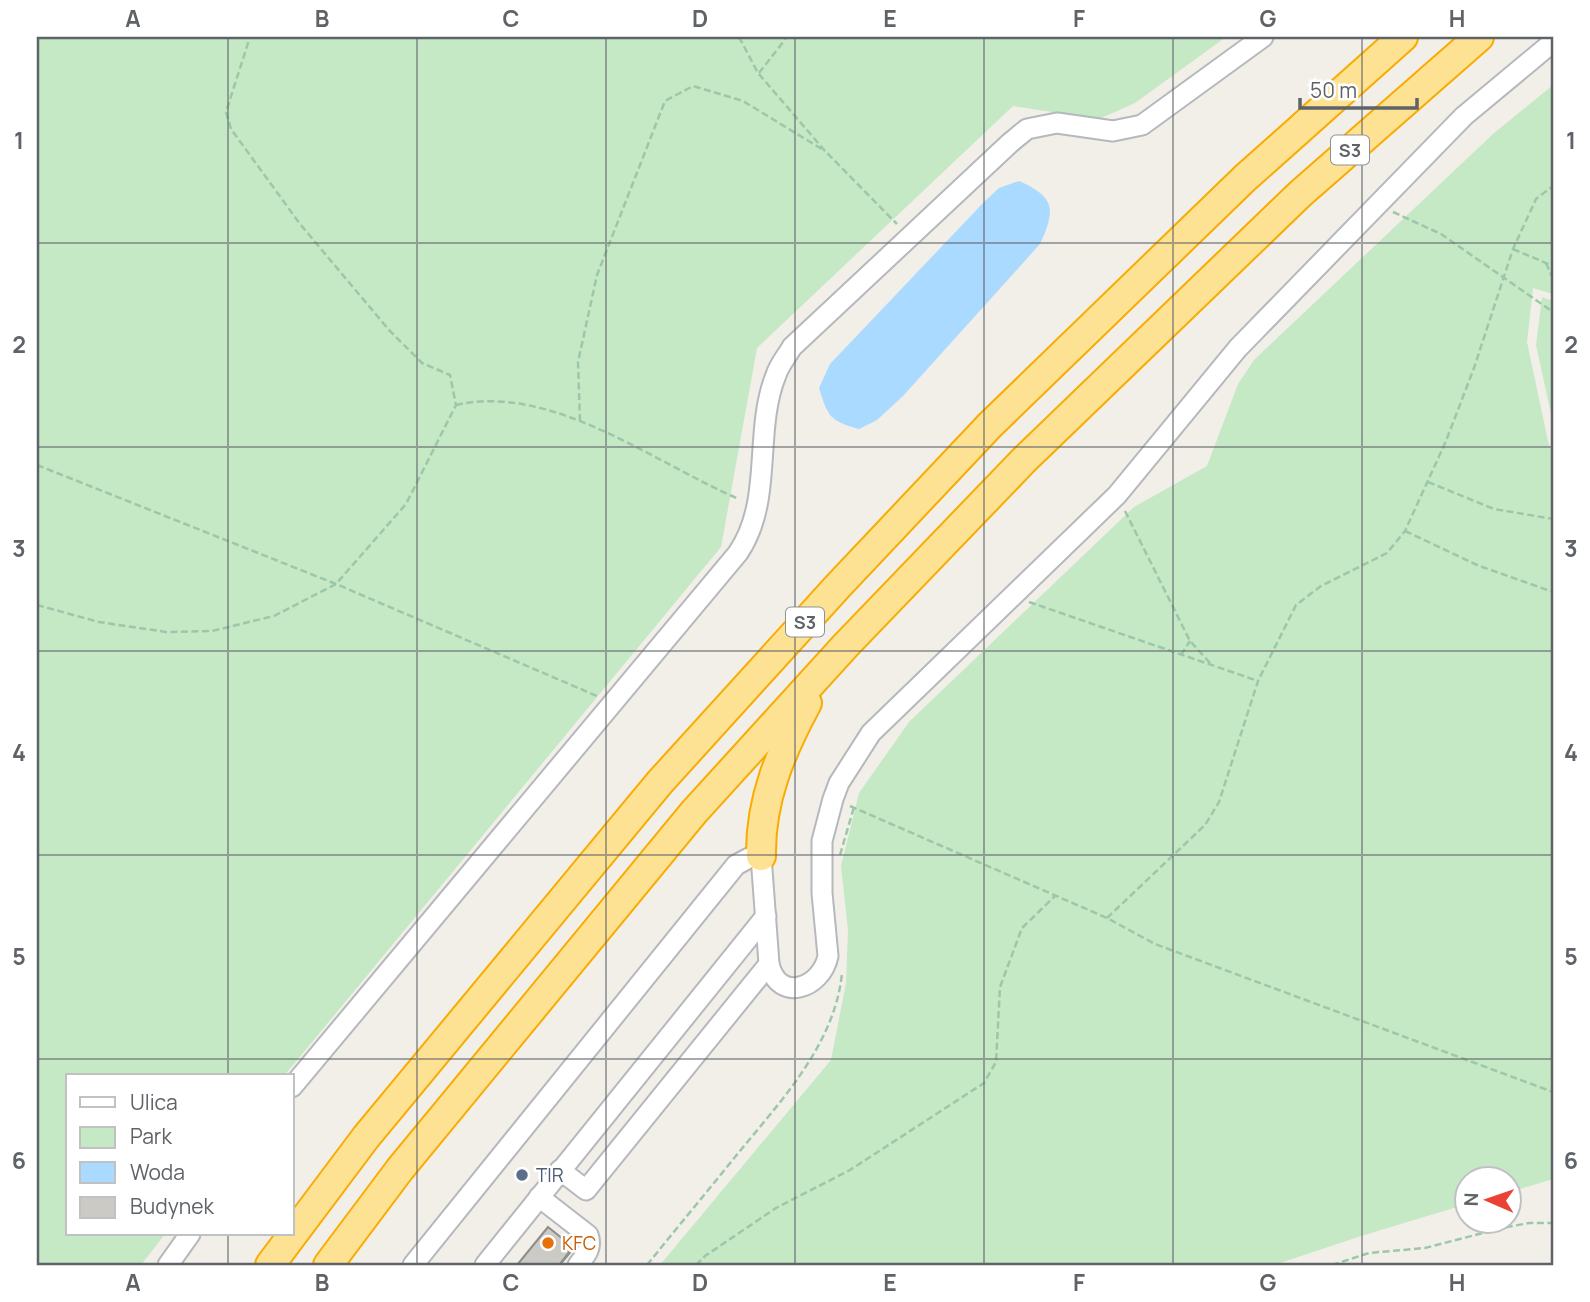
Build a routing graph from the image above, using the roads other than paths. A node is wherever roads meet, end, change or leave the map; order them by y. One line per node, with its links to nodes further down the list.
1 (1263, 37): 9 (lane)
2 (1403, 37): 12 (highway, S3)
3 (1479, 37): 5 (highway, S3)
4 (1553, 42): 8 (lane)
5 (846, 645): 6 (highway); 17 (highway, S3)
6 (761, 856): 7 (lane); 18 (lane)
7 (766, 916): 8 (lane); 10 (lane)
8 (769, 964): 10 (lane)
9 (294, 1085)
10 (560, 1170): 11 (lane)
11 (539, 1197): 19 (lane); 20 (lane)
12 (294, 1233)
13 (189, 1236): 15 (lane)
14 (292, 1236): 16 (highway, S3)
15 (167, 1265)
16 (270, 1265)
17 (328, 1265)
18 (413, 1265)
19 (485, 1265)
20 (578, 1265)

